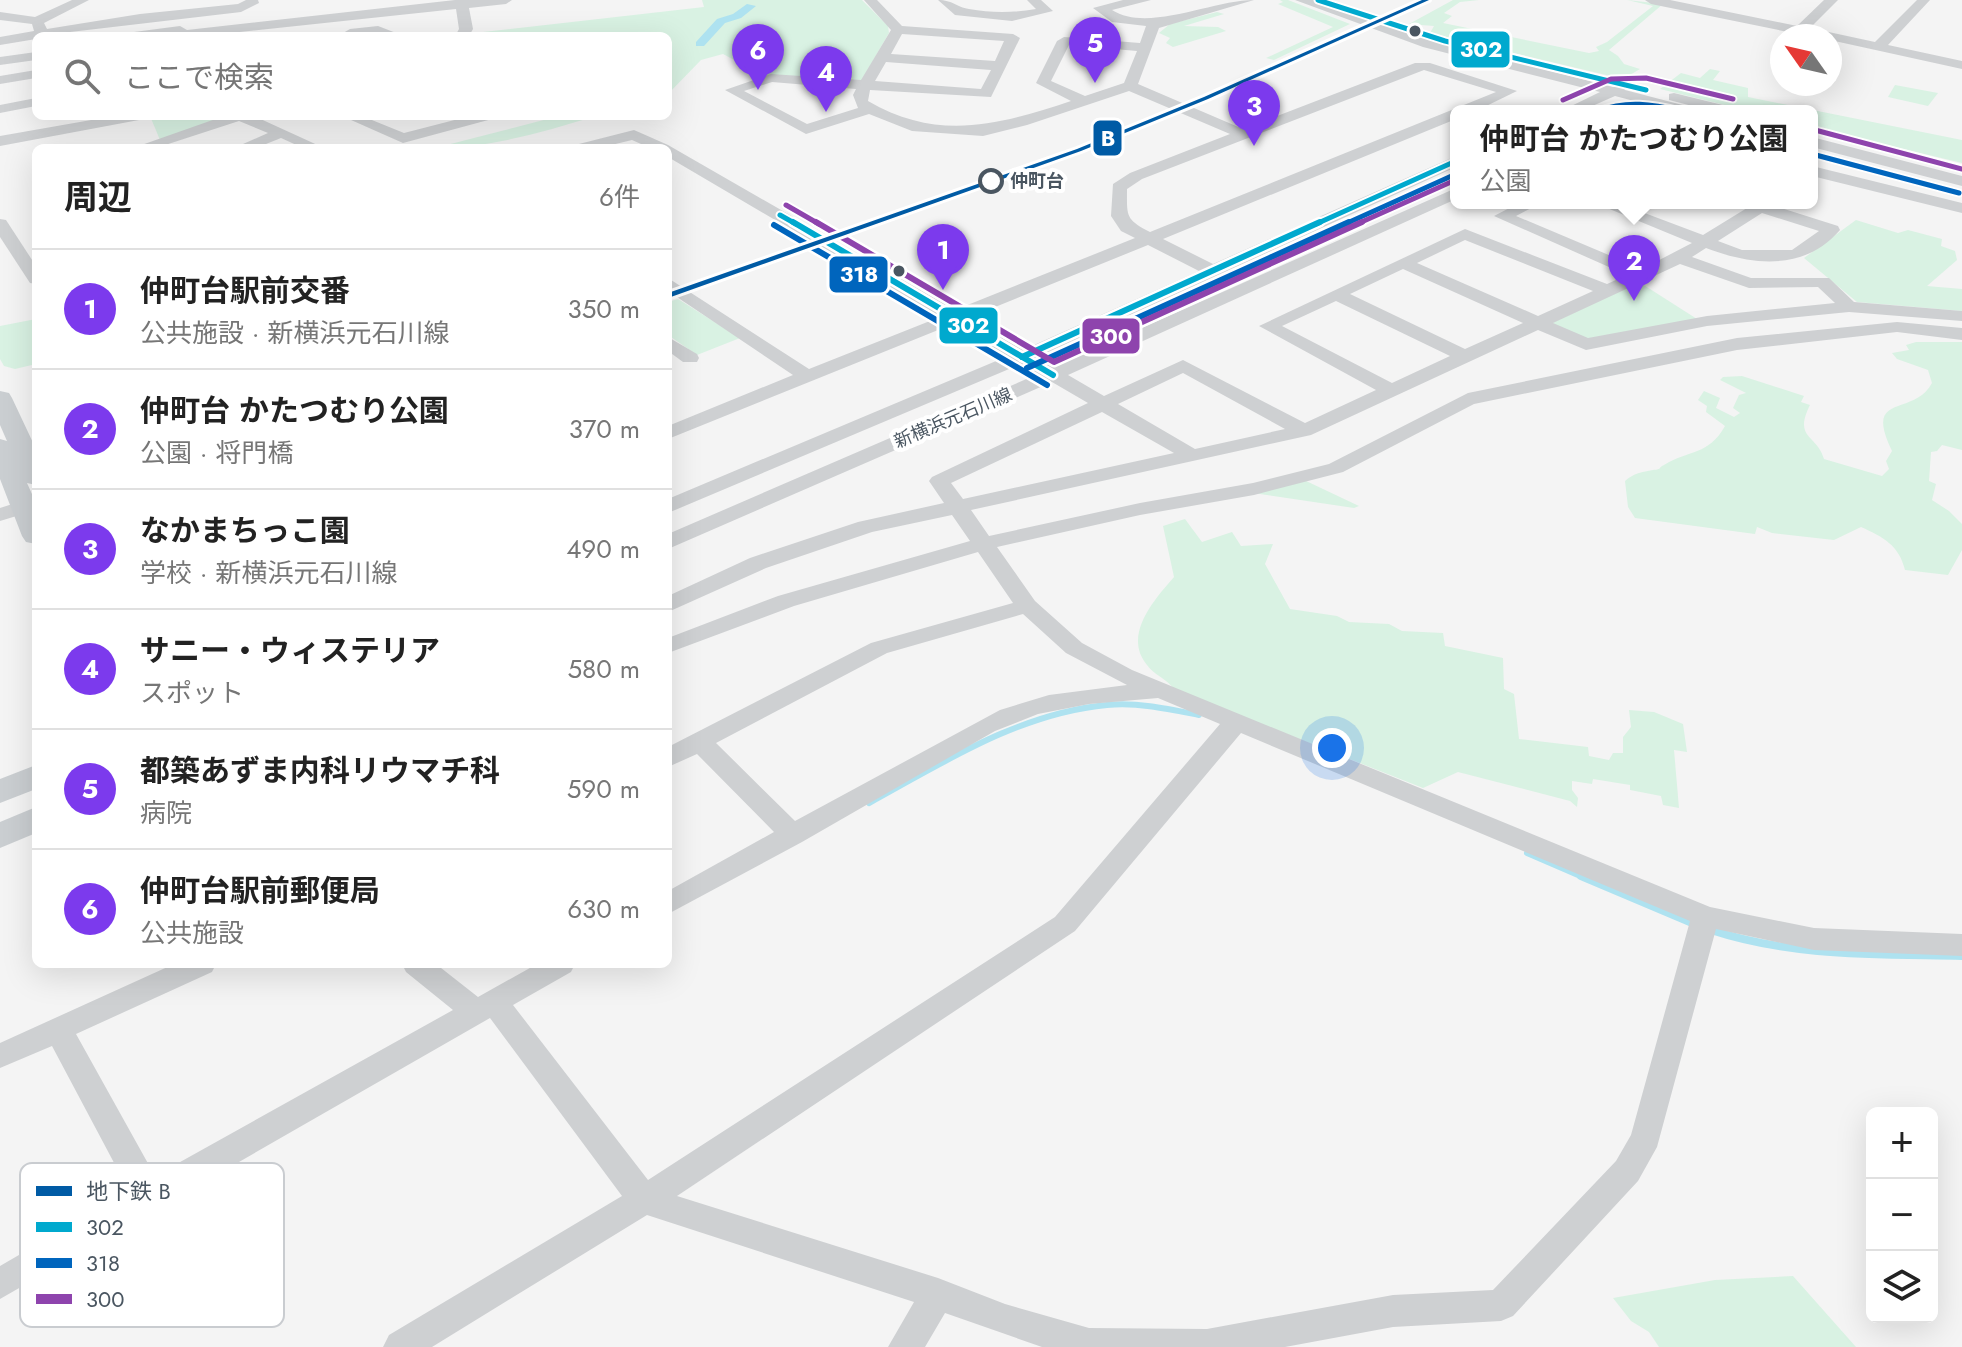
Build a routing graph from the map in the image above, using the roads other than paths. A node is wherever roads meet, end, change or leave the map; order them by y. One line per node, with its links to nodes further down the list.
1 (12, 0): 19 (street)
2 (83, 0): 3 (street); 25 (street)
3 (92, 0)
4 (252, 0): 25 (street)
5 (506, 0): 18 (street)
6 (893, 0): 16 (street)
7 (944, 0): 8 (street)
8 (1033, 0)
9 (1145, 0): 22 (street)
10 (1244, 0): 22 (street)
11 (1301, 0): 46 (street)
12 (1318, 0): 47 (street)
13 (1745, 0): 20 (street)
14 (1832, 0): 24 (street)
15 (1924, 0): 36 (street)
16 (872, 1): 26 (street)
17 (1661, 1): 20 (street)
18 (461, 2): 28 (street); 29 (street); 32 (street)
19 (0, 5)
20 (1727, 15): 23 (street)
21 (0, 16): 25 (street)
22 (1157, 23): 35 (street)
23 (1771, 24)
24 (1806, 24)
25 (41, 30)
26 (898, 30): 38 (street); 41 (street)
27 (32, 32): 34 (street)
28 (172, 32)
29 (200, 32)
30 (356, 32): 31 (street)
31 (384, 32)
32 (464, 32)
33 (1842, 39): 36 (street)
34 (0, 41)
35 (1143, 47): 45 (street); 48 (street)
36 (1878, 47): 40 (street)
37 (32, 55): 39 (street)
38 (883, 58): 41 (street); 44 (street)
39 (0, 59)
40 (1962, 65)
41 (1000, 66): 44 (street)
42 (32, 75): 43 (street)
43 (0, 80)
44 (865, 85): 56 (street); 56 (street)
45 (1130, 86): 48 (street); 67 (street)
46 (1614, 91): 47 (street); 51 (street)
47 (1651, 96): 52 (street); 53 (street); 54 (street)
48 (1084, 101): 56 (street)
49 (32, 103): 55 (street)
50 (1479, 105): 67 (street)
51 (1582, 105)
52 (1643, 105)
53 (1674, 105)
54 (1698, 105)
55 (0, 109)
56 (869, 109)
57 (1450, 116): 91 (street)
58 (95, 120): 64 (street)
59 (230, 120): 71 (street)
60 (250, 120): 66 (street)
61 (358, 120): 65 (street)
62 (373, 120): 65 (street)
63 (472, 120): 65 (street)
64 (73, 122): 69 (street); 70 (street)
65 (365, 123)
66 (281, 133): 72 (street); 73 (street)
67 (1243, 134): 91 (street)
68 (1818, 134): 81 (street)
69 (0, 141)
70 (81, 144)
71 (168, 144)
72 (252, 144)
73 (307, 144)
74 (594, 144): 75 (street)
75 (656, 144)
76 (1818, 144): 83 (street)
77 (672, 152): 79 (street)
78 (716, 155): 79 (street)
79 (690, 163): 102 (street)
80 (1450, 164): 95 (street, 新横浜元石川線)
81 (1962, 170)
82 (1818, 172): 85 (street)
83 (1962, 181)
84 (1450, 196): 110 (street, 新横浜元石川線)
85 (1962, 208)
86 (1519, 209): 97 (street)
87 (1618, 209): 92 (street)
88 (1749, 209): 92 (street)
89 (1766, 209): 92 (street)
90 (0, 224): 96 (street)
91 (1148, 238): 95 (street); 102 (street)
92 (1705, 243): 93 (street)
93 (1679, 258): 97 (street); 101 (street)
94 (1403, 263): 99 (street); 100 (street); 104 (street)
95 (1213, 271): 108 (street, 新横浜元石川線)
96 (32, 273)
97 (1642, 275): 99 (street)
98 (672, 286): 111 (street)
99 (1608, 291): 104 (street)
100 (1336, 294): 107 (street); 112 (street)
101 (1849, 307): 103 (street); 104 (street)
102 (956, 316): 108 (street); 111 (street)
103 (1962, 316)
104 (1539, 322): 107 (street)
105 (1962, 334): 125 (street)
106 (672, 346): 109 (street)
107 (1464, 356): 112 (street)
108 (1022, 357): 110 (street); 120 (street, 新横浜元石川線)
109 (672, 365)
110 (1053, 375): 114 (street); 124 (street, 新横浜元石川線)
111 (807, 376): 115 (street)
112 (1392, 391): 116 (street)
113 (0, 398): 119 (main road)
114 (1102, 403): 116 (street); 118 (street); 121 (street)
115 (672, 431)
116 (1304, 431): 118 (street)
117 (0, 447): 122 (main road)
118 (1191, 455): 121 (street)
119 (32, 468)
120 (672, 505)
121 (957, 509): 125 (street); 126 (street)
122 (12, 510): 123 (main road)
123 (32, 532)
124 (672, 540)
125 (982, 544): 127 (street); 128 (street)
126 (672, 598)
127 (1027, 606): 129 (street); 131 (street)
128 (672, 644)
129 (1162, 691): 130 (street); 136 (street)
130 (1232, 726): 139 (street); 149 (street)
131 (700, 742): 132 (street); 136 (street)
132 (672, 756)
133 (32, 778): 134 (main road)
134 (0, 792)
135 (32, 821): 137 (main road)
136 (793, 835): 138 (street)
137 (0, 836)
138 (672, 902)
139 (1703, 923): 140 (street); 152 (street)
140 (1962, 945)
141 (193, 968): 145 (street)
142 (423, 968): 144 (street)
143 (554, 968): 144 (street)
144 (485, 1006): 148 (street); 149 (street)
145 (58, 1029): 146 (street); 147 (street)
146 (0, 1056)
147 (131, 1163)
148 (207, 1163)
149 (644, 1200): 152 (street); 153 (street)
150 (20, 1272): 151 (street)
151 (0, 1284)
152 (938, 1294): 154 (street)
153 (401, 1347)
154 (906, 1347)

